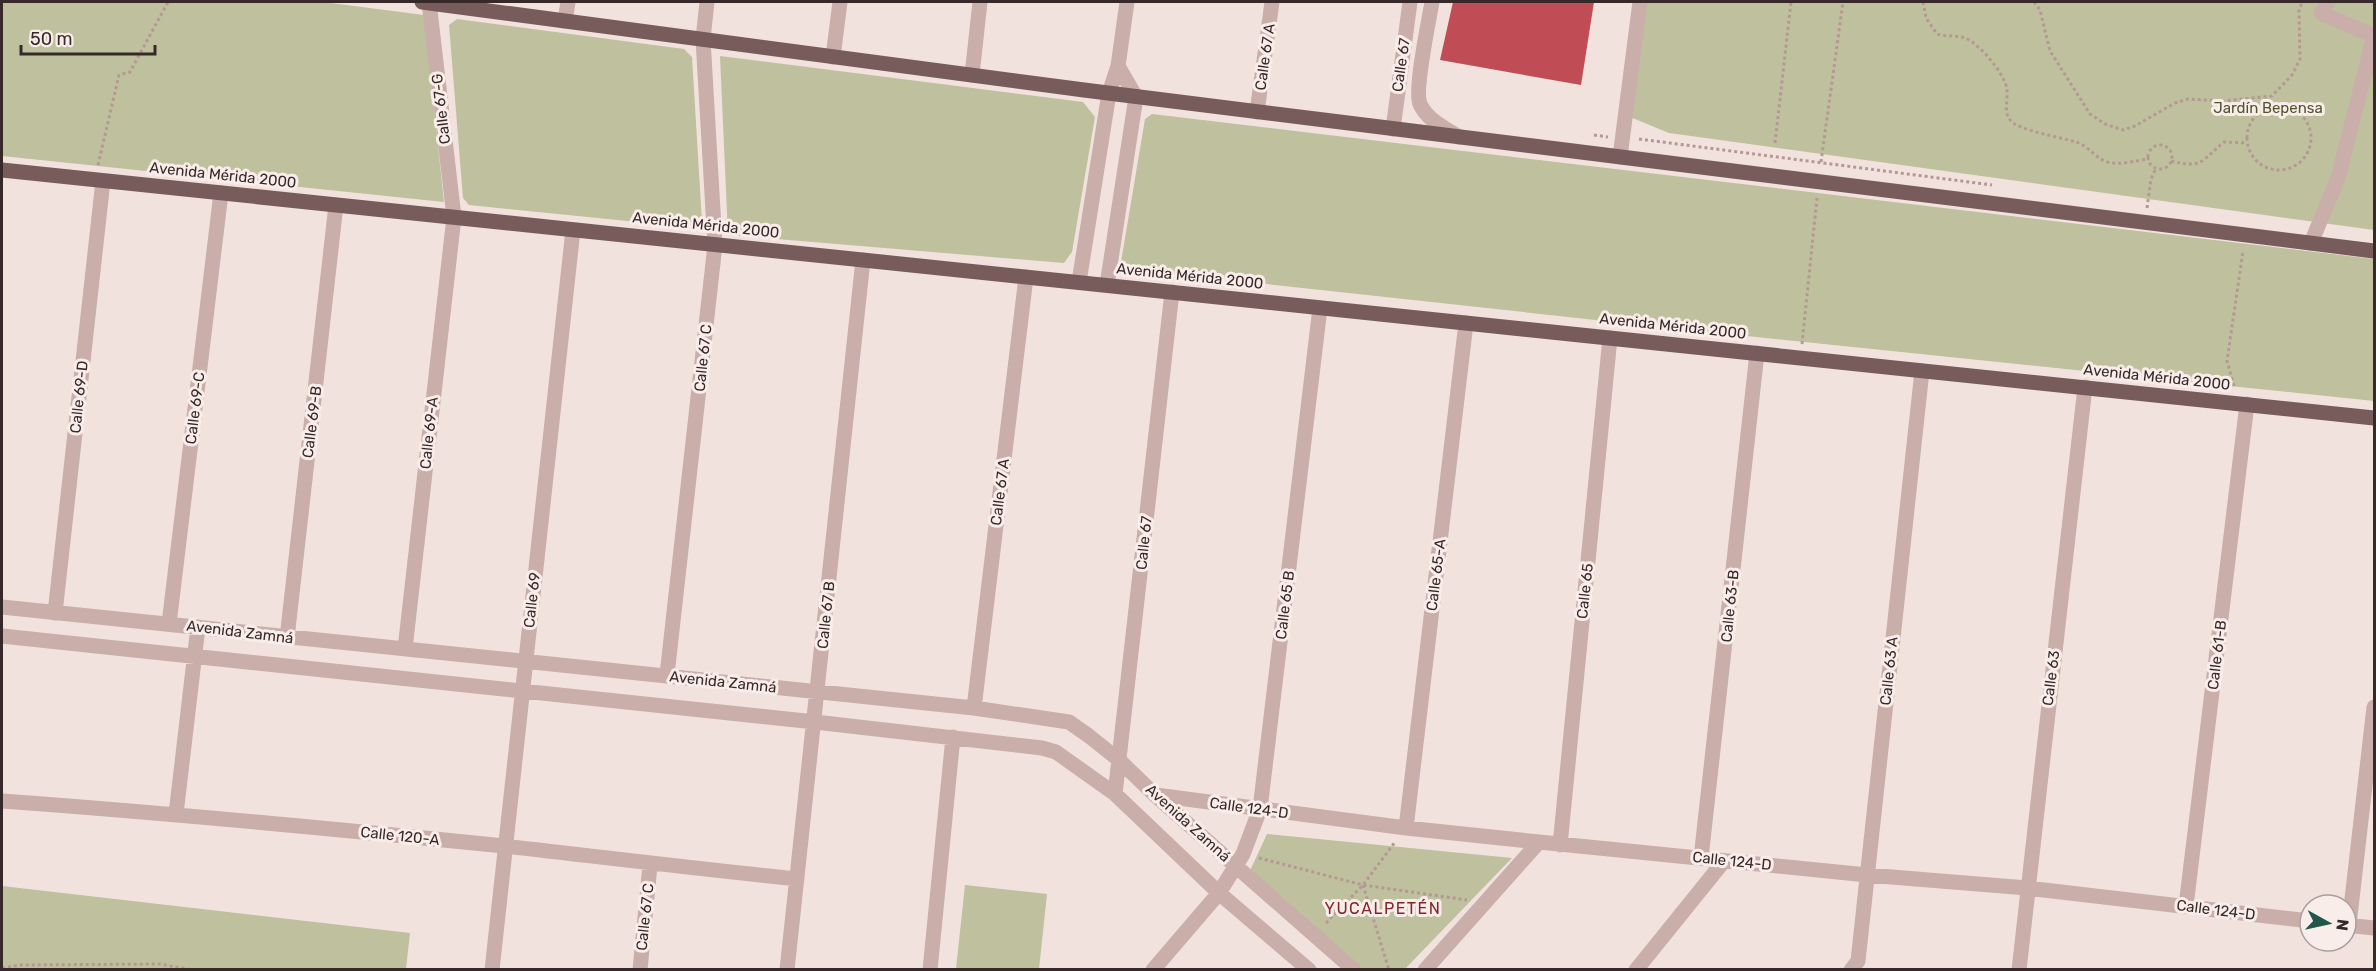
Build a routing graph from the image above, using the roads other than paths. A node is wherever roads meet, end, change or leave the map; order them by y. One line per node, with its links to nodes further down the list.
1 (426, 2): 12 (main road); 27 (street, Calle 67-G)
2 (568, 2): 12 (street)
3 (707, 2): 13 (street, Calle 67 C)
4 (840, 2): 14 (street)
5 (980, 2): 16 (street)
6 (1127, 2): 15 (street)
7 (1272, 2): 19 (street, Calle 67 A)
8 (1410, 2): 20 (street, Calle 67)
9 (1432, 2): 21 (street)
10 (1640, 2): 22 (street)
11 (2328, 2): 29 (street)
12 (565, 21): 13 (main road)
13 (703, 39): 14 (main road); 30 (street, Calle 67 C)
14 (833, 57): 16 (main road)
15 (1118, 66): 17 (street); 18 (street)
16 (972, 75): 17 (main road)
17 (1109, 93): 18 (main road); 34 (street)
18 (1136, 97): 19 (main road); 35 (street)
19 (1257, 112): 20 (main road)
20 (1393, 129): 21 (main road)
21 (1460, 137): 22 (main road)
22 (1620, 157): 29 (main road)
23 (2, 170): 24 (main road, Avenida Mérida 2000)
24 (99, 180): 25 (main road, Avenida Mérida 2000); 46 (street, Calle 69-D)
25 (221, 193): 26 (main road, Avenida Mérida 2000); 47 (street, Calle 69-C)
26 (336, 205): 27 (main road, Avenida Mérida 2000); 50 (street, Calle 69-B)
27 (454, 217): 28 (main road, Avenida Mérida 2000); 51 (street, Calle 69-A)
28 (573, 230): 30 (main road, Avenida Mérida 2000); 53 (street, Calle 69)
29 (2311, 243): 31 (main road)
30 (715, 244): 32 (main road, Avenida Mérida 2000); 54 (street, Calle 67 C)
31 (2374, 251)
32 (863, 260): 33 (main road, Avenida Mérida 2000); 56 (street, Calle 67 B)
33 (1026, 277): 34 (main road, Avenida Mérida 2000); 58 (street, Calle 67 A)
34 (1079, 282): 35 (main road, Avenida Mérida 2000)
35 (1107, 285): 36 (main road, Avenida Mérida 2000)
36 (1172, 292): 37 (main road, Avenida Mérida 2000); 61 (street, Calle 67)
37 (1320, 308): 38 (main road, Avenida Mérida 2000); 65 (street, Calle 65 B)
38 (1466, 323): 39 (main road, Avenida Mérida 2000); 67 (street, Calle 65-A)
39 (1610, 338): 40 (main road, Avenida Mérida 2000); 69 (street, Calle 65)
40 (1757, 353): 41 (main road, Avenida Mérida 2000); 71 (street, Calle 63-B)
41 (1922, 370): 42 (main road, Avenida Mérida 2000); 75 (street, Calle 63 A)
42 (2085, 387): 43 (main road, Avenida Mérida 2000); 77 (street, Calle 63)
43 (2247, 404): 44 (main road, Avenida Mérida 2000); 80 (street, Calle 61-B)
44 (2374, 418)
45 (2, 608): 46 (street, Avenida Zamná)
46 (55, 614): 47 (street, Avenida Zamná)
47 (169, 624): 48 (street, Avenida Zamná)
48 (198, 627): 50 (street, Avenida Zamná); 52 (street)
49 (2, 636): 52 (street, Avenida Zamná)
50 (287, 638): 51 (street, Avenida Zamná)
51 (405, 649): 53 (street, Avenida Zamná)
52 (196, 658): 55 (street, Avenida Zamná); 66 (street)
53 (525, 661): 54 (street, Avenida Zamná); 55 (street, Calle 69)
54 (667, 675): 56 (street, Avenida Zamná)
55 (522, 691): 59 (street, Avenida Zamná); 70 (street, Calle 69)
56 (818, 692): 58 (street, Avenida Zamná); 59 (street, Calle 67 B)
57 (2374, 707): 79 (street)
58 (974, 708): 61 (street, Avenida Zamná)
59 (815, 722): 60 (street, Avenida Zamná); 76 (street, Calle 67 B)
60 (953, 737): 62 (street, Avenida Zamná); 87 (street)
61 (1119, 760): 62 (street, Calle 67); 63 (street, Avenida Zamná)
62 (1115, 794): 78 (street, Avenida Zamná)
63 (1155, 795): 65 (street, Calle 124-D); 72 (street, Avenida Zamná)
64 (2, 801): 66 (street, Calle 120-A)
65 (1260, 809): 67 (street, Calle 124-D); 72 (street, Calle 65 B)
66 (176, 814): 70 (street, Calle 120-A)
67 (1406, 828): 68 (street, Calle 124-D)
68 (1539, 842): 69 (street, Calle 124-D); 91 (street)
69 (1560, 845): 71 (street, Calle 124-D)
70 (506, 847): 74 (street, Calle 120-A); 84 (street, Calle 69)
71 (1701, 858): 73 (street, Calle 124-D)
72 (1239, 859): 78 (street, Calle 65 B); 90 (street, Avenida Zamná)
73 (1724, 861): 75 (street, Calle 124-D); 92 (street)
74 (650, 865): 76 (street, Calle 120-A); 85 (street, Calle 67 C)
75 (1867, 875): 77 (street, Calle 124-D); 93 (street, Calle 63 A)
76 (797, 879): 86 (street, Calle 67 B)
77 (2027, 888): 80 (street, Calle 124-D); 94 (street, Calle 63)
78 (1219, 893): 88 (street, Calle 65 B); 89 (street, Avenida Zamná)
79 (2352, 893)
80 (2186, 906): 81 (street, Calle 124-D)
81 (2298, 920)
82 (2358, 926): 83 (street)
83 (2374, 928)
84 (492, 969)
85 (640, 969)
86 (787, 969)
87 (930, 969)
88 (1153, 969)
89 (1309, 969)
90 (1354, 969)
91 (1425, 969)
92 (1636, 969)
93 (1851, 969)
94 (2019, 969)

